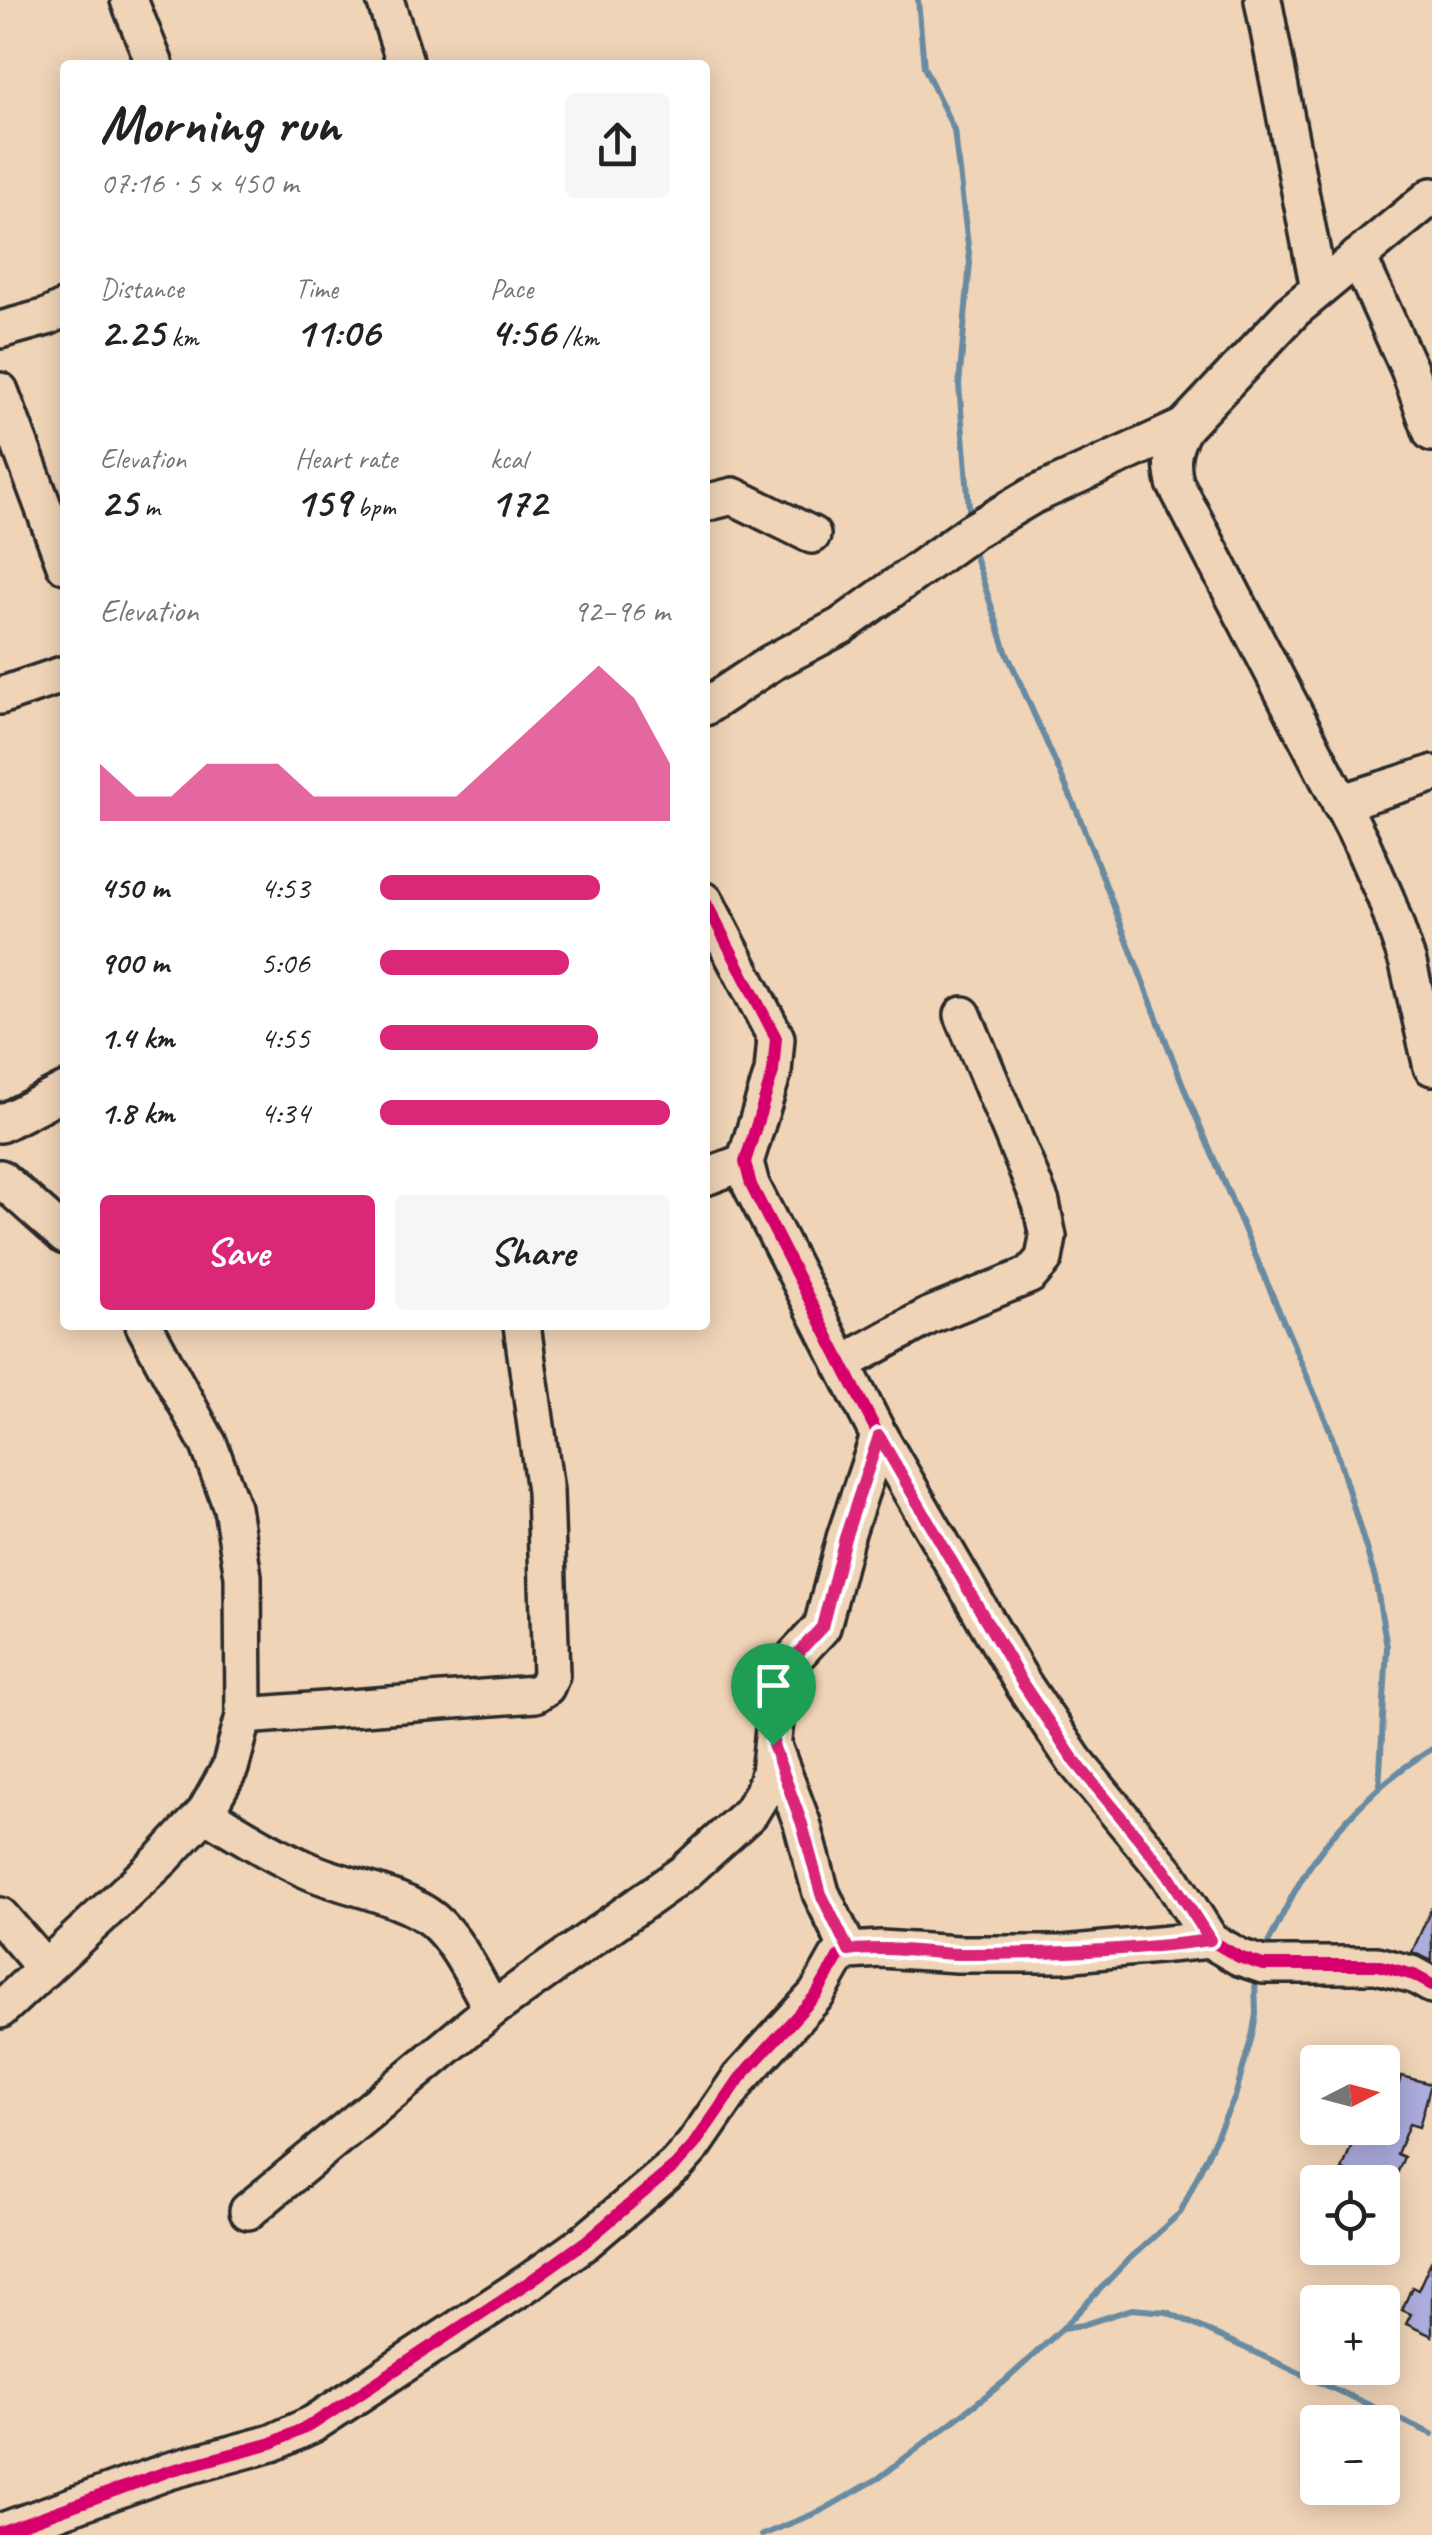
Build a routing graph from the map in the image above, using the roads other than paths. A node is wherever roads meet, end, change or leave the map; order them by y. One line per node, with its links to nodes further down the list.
1 (129, 0): 4 (street)
2 (384, 0): 5 (street)
3 (1262, 0): 8 (street)
4 (153, 60)
5 (404, 60)
6 (1432, 196): 7 (street)
7 (1358, 257): 8 (street); 13 (street)
8 (1319, 289): 12 (street)
9 (60, 310): 10 (street)
10 (0, 330)
11 (0, 391): 16 (street)
12 (1184, 426): 19 (street); 21 (street)
13 (1432, 433)
14 (710, 502): 15 (street)
15 (812, 536)
16 (60, 551)
17 (60, 676): 18 (street)
18 (0, 696)
19 (710, 704)
20 (1432, 774): 21 (street)
21 (1340, 803): 24 (street)
22 (710, 912): 27 (street)
23 (963, 1016): 33 (street)
24 (1432, 1067)
25 (60, 1094): 26 (street)
26 (0, 1124)
27 (745, 1162): 28 (street); 33 (street)
28 (710, 1175)
29 (0, 1178): 30 (street)
30 (60, 1232)
31 (147, 1330): 35 (street)
32 (523, 1330): 35 (street)
33 (842, 1364): 34 (street)
34 (879, 1436): 36 (street); 39 (street)
35 (244, 1716): 37 (street)
36 (773, 1745): 40 (street); 43 (street)
37 (204, 1813): 41 (street); 43 (street)
38 (0, 1916): 41 (street)
39 (1210, 1940): 40 (street); 42 (street)
40 (849, 1951): 46 (street)
41 (45, 1968): 44 (street)
42 (1432, 1985)
43 (492, 2009): 45 (street)
44 (0, 2010)
45 (248, 2211)
46 (0, 2532)

